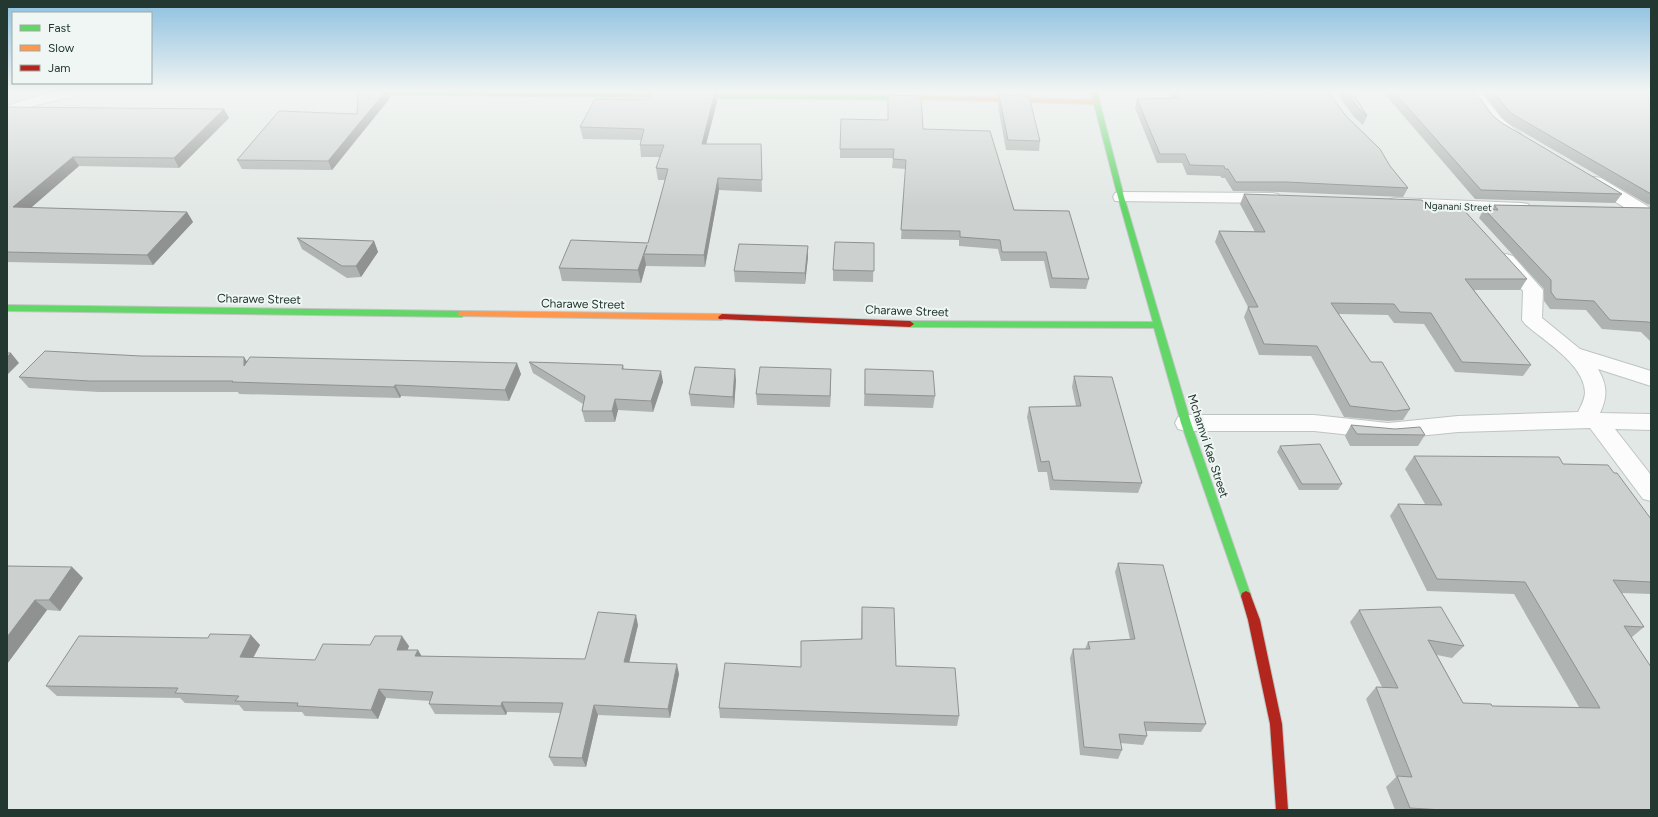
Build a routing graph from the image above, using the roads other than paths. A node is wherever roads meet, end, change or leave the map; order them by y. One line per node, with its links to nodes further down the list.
1 (1104, 130): 6 (street, Mchamvi Kae Street)
2 (1508, 130): 3 (street)
3 (1523, 140)
4 (1583, 175): 13 (street)
5 (1405, 187): 9 (street)
6 (1121, 197): 7 (street); 17 (street, Mchamvi Kae Street)
7 (1289, 199)
8 (1381, 203): 9 (street, Nganani Street)
9 (1419, 204): 10 (street, Nganani Street)
10 (1456, 206): 11 (street, Nganani Street); 14 (street)
11 (1542, 209)
12 (1612, 211): 13 (street)
13 (1647, 211)
14 (1472, 223)
15 (1492, 245): 18 (street)
16 (7, 308): 17 (street, Charawe Street)
17 (1158, 325): 22 (street, Mchamvi Kae Street)
18 (1572, 353): 19 (street); 20 (street)
19 (1651, 379)
20 (1590, 420): 21 (street); 22 (street); 23 (street)
21 (1651, 422)
22 (1186, 423): 24 (street, Mchamvi Kae Street)
23 (1651, 492)
24 (1282, 810)

